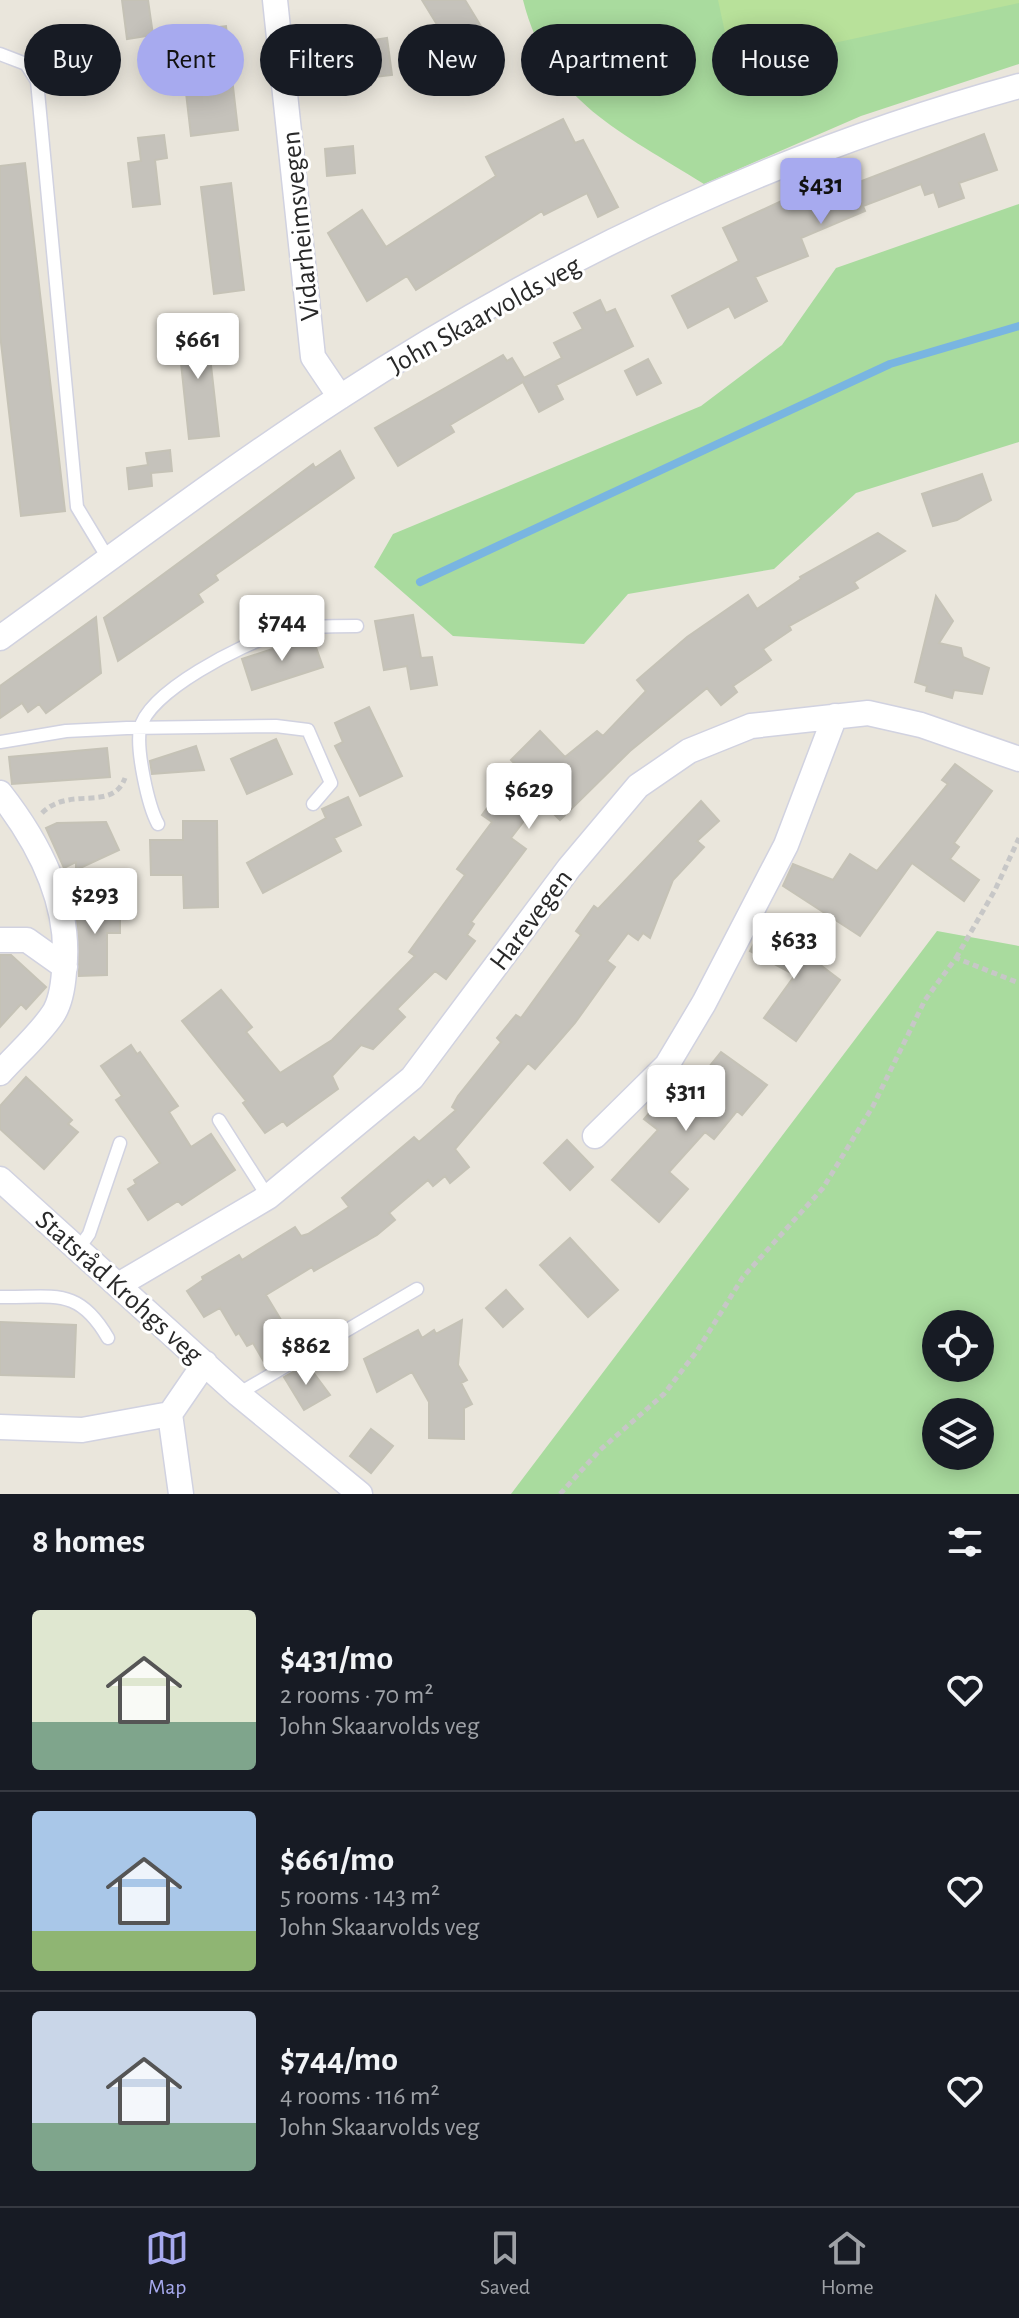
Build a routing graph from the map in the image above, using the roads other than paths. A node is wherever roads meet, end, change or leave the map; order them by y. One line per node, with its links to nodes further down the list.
1 (275, 0): 4 (street, Vidarheimsvegen)
2 (0, 54): 5 (lane)
3 (1019, 86): 4 (street, John Skaarvolds veg)
4 (340, 397): 5 (street, John Skaarvolds veg)
5 (109, 560): 7 (street, John Skaarvolds veg)
6 (357, 626): 9 (lane)
7 (0, 638)
8 (835, 716): 11 (street, Harevegen); 19 (street); 22 (street, Harevegen)
9 (134, 728): 10 (lane); 13 (lane); 14 (lane)
10 (0, 742)
11 (1019, 759)
12 (0, 793): 16 (street)
13 (313, 804)
14 (158, 824)
15 (0, 940): 16 (street)
16 (65, 967): 17 (street)
17 (0, 1073)
18 (219, 1120): 22 (lane)
19 (595, 1136)
20 (120, 1143): 23 (lane)
21 (0, 1179): 23 (street, Statsråd Krohgs veg)
22 (268, 1197): 24 (street, Harevegen)
23 (79, 1248): 24 (street, Statsråd Krohgs veg)
24 (120, 1284): 28 (street, Statsråd Krohgs veg)
25 (417, 1289): 29 (lane)
26 (0, 1297): 27 (lane)
27 (108, 1338)
28 (205, 1363): 29 (street, Statsråd Krohgs veg); 30 (street)
29 (238, 1394): 33 (street, Statsråd Krohgs veg)
30 (170, 1414): 31 (street); 32 (street)
31 (0, 1427)
32 (181, 1494)
33 (360, 1494)

